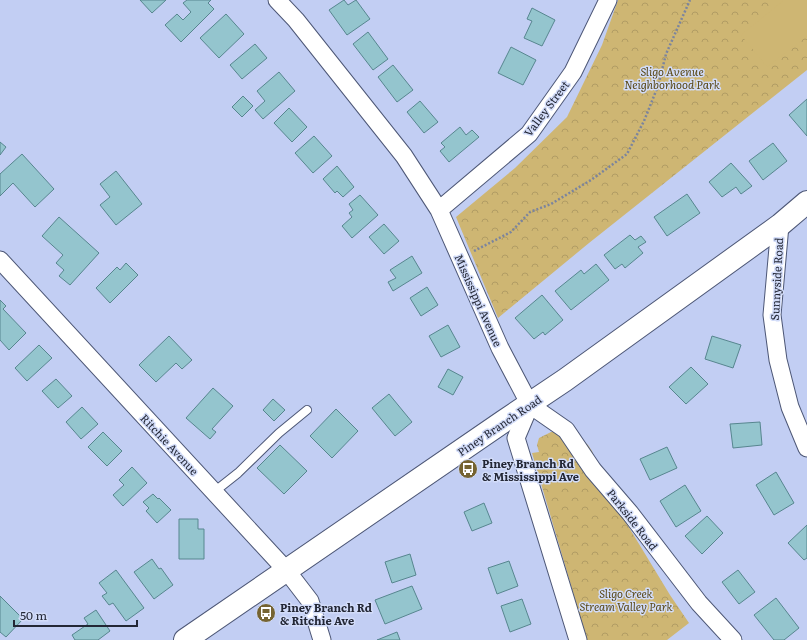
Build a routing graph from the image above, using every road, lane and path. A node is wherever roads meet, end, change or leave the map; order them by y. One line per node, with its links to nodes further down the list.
1 (277, 0): 5 (street, Mississippi Avenue)
2 (608, 0): 5 (street, Valley Street)
3 (690, 0): 7 (path)
4 (807, 202): 6 (main road, Piney Branch Road)
5 (439, 210): 7 (street, Mississippi Avenue)
6 (780, 225): 9 (main road, Piney Branch Road); 11 (street, Sunnyside Road)
7 (460, 258): 9 (street, Mississippi Avenue)
8 (0, 260): 12 (street, Ritchie Avenue)
9 (530, 404): 13 (main road, Piney Branch Road); 16 (street); 17 (street, Parkside Road)
10 (307, 410): 12 (lane)
11 (807, 448)
12 (214, 492): 13 (street, Ritchie Avenue)
13 (287, 571): 14 (main road, Piney Branch Road); 15 (street, Ritchie Avenue)
14 (185, 640)
15 (322, 640)
16 (578, 640)
17 (732, 640)

